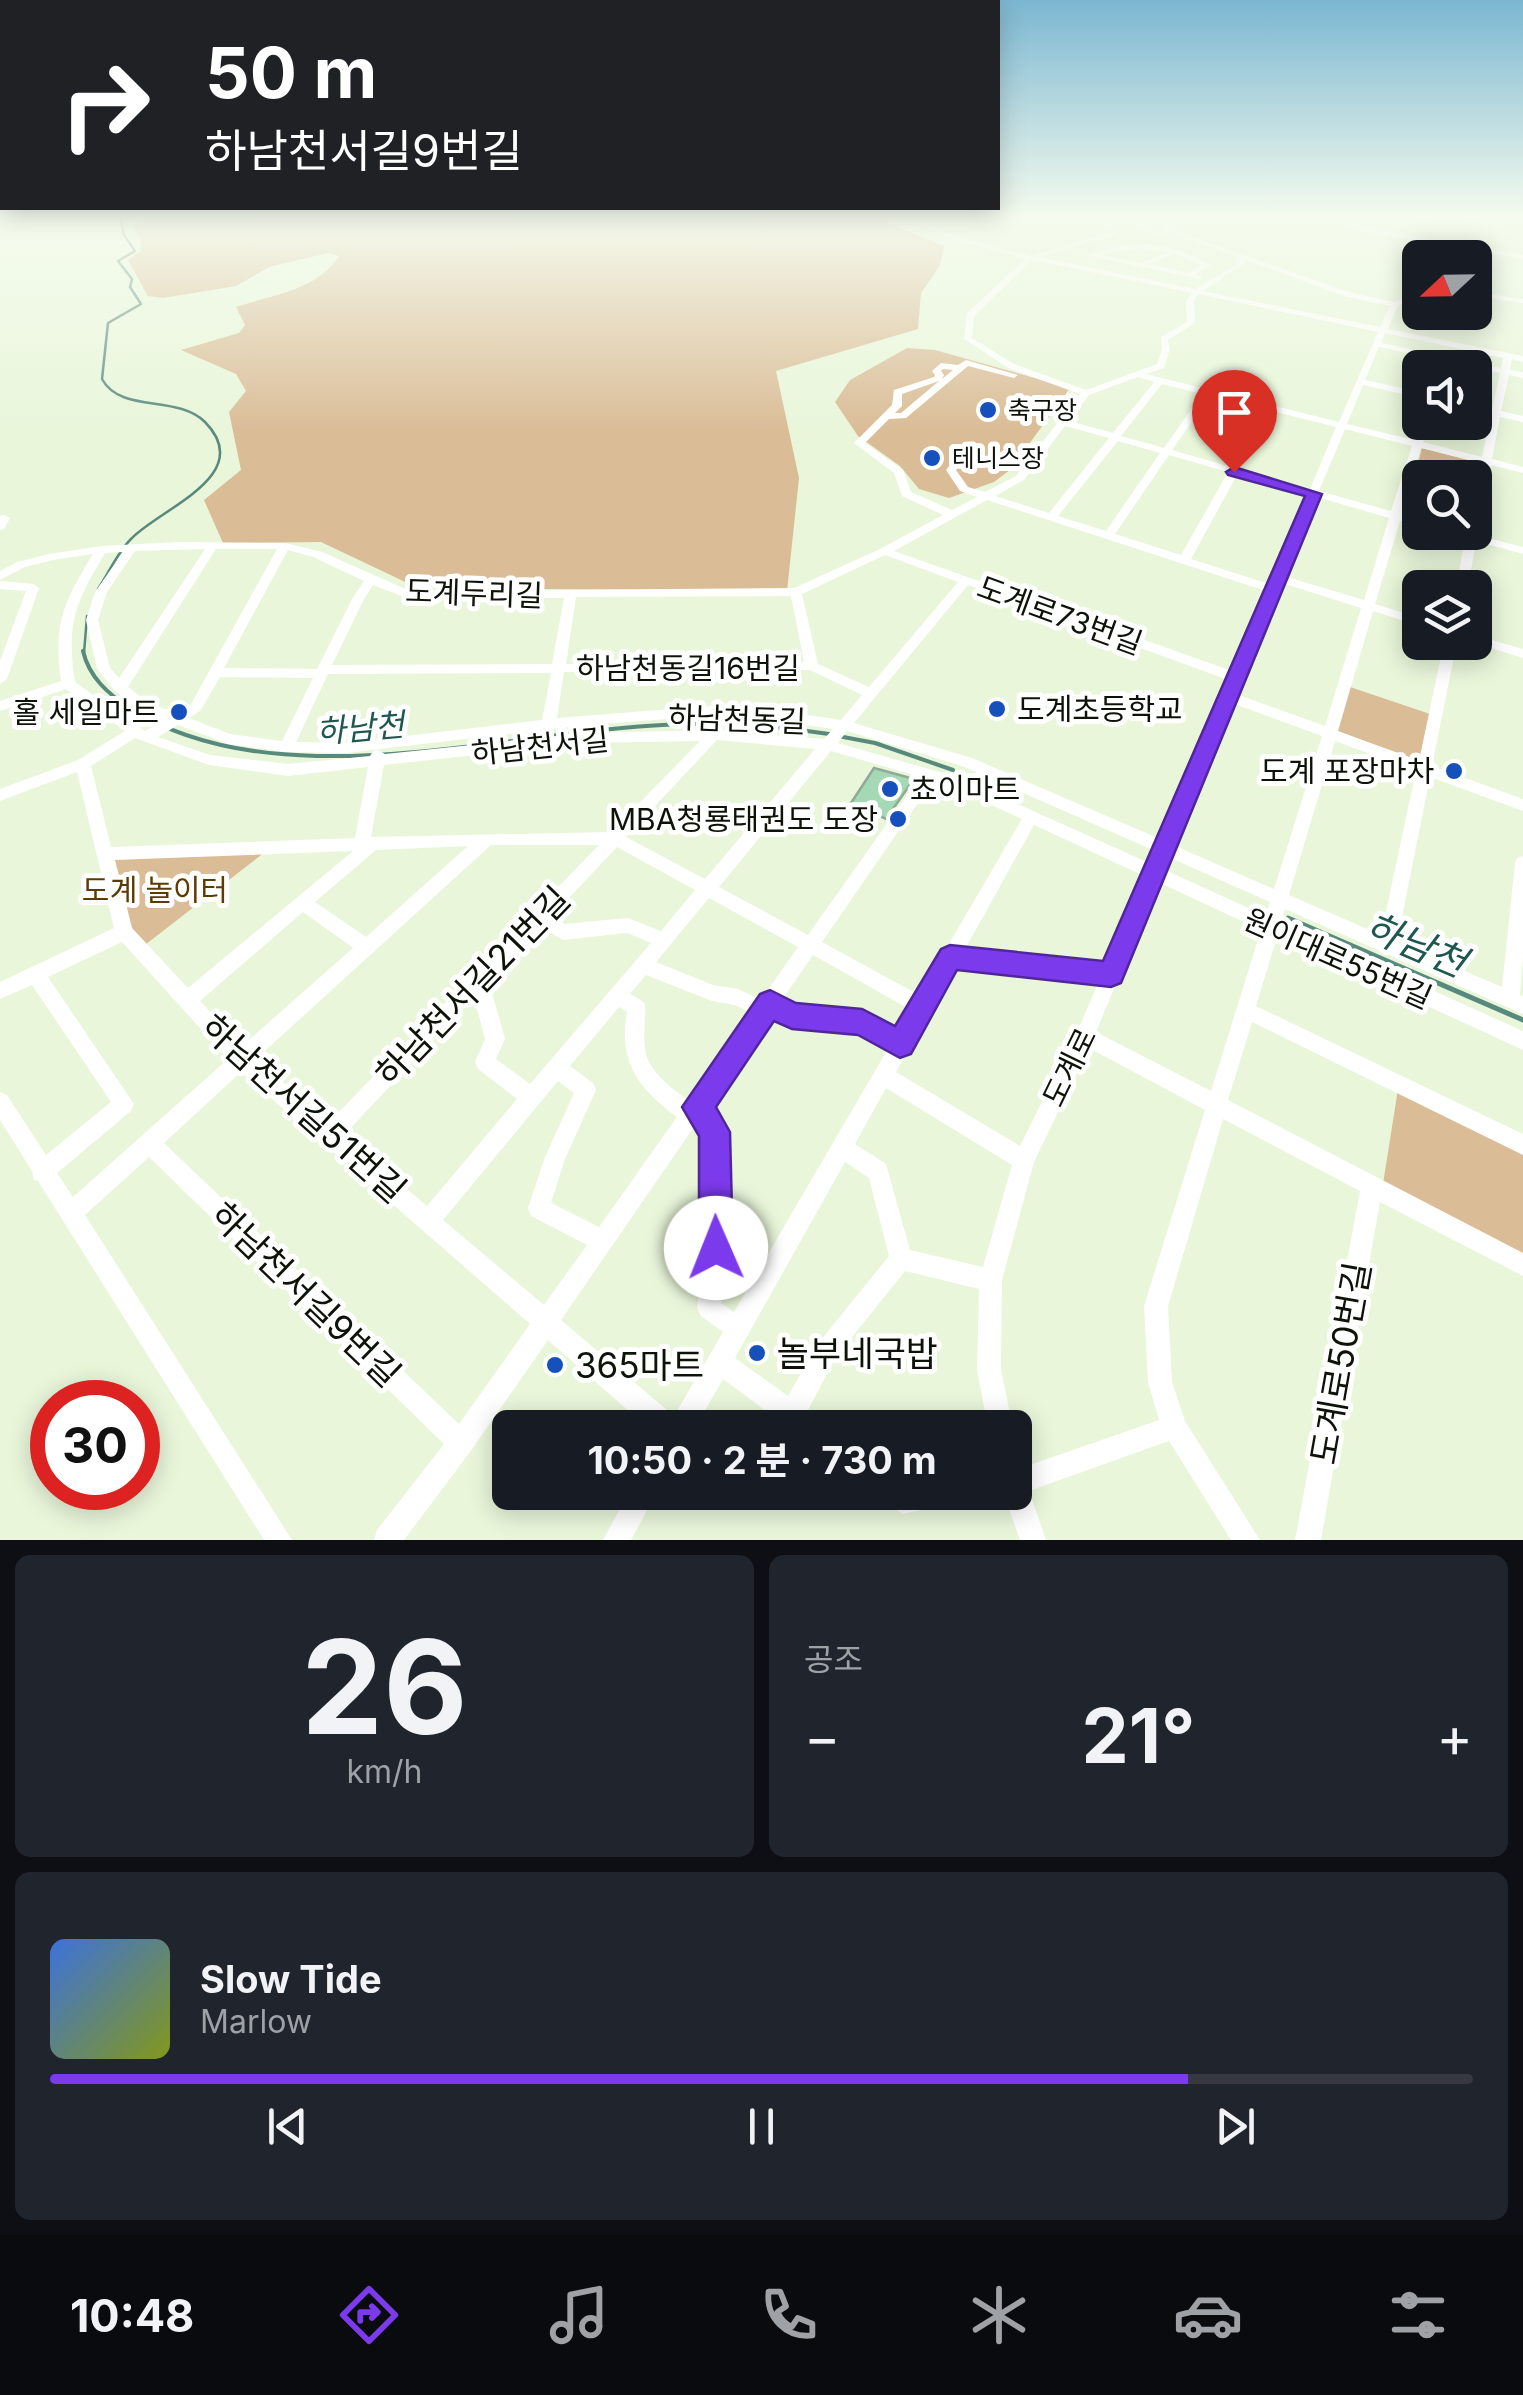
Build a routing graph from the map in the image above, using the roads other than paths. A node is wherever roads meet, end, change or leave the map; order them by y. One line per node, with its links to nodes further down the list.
1 (998, 289): 22 (street)
2 (1181, 289): 5 (street)
3 (1201, 289): 5 (street)
4 (1332, 289): 9 (street)
5 (1196, 292): 10 (street); 18 (street)
6 (1492, 296): 7 (street)
7 (1523, 301)
8 (1402, 302): 9 (street)
9 (1395, 305): 10 (street, 도계로)
10 (1379, 337): 11 (street); 12 (street); 20 (street, 도계로)
11 (1410, 350)
12 (1508, 356): 13 (street); 16 (street)
13 (1523, 359)
14 (962, 368): 22 (street); 27 (street); 27 (street)
15 (1492, 370): 16 (street)
16 (1503, 371): 17 (street); 26 (street)
17 (1523, 375)
18 (1141, 376): 19 (street); 22 (street)
19 (1160, 381): 23 (street); 31 (street)
20 (1360, 382): 21 (street); 30 (street, 도계로)
21 (1402, 392)
22 (1086, 393): 29 (street, 도계두리길)
23 (1207, 394): 24 (street); 35 (street)
24 (1270, 408): 30 (street); 40 (street)
25 (1492, 412): 26 (street)
26 (1496, 413): 28 (street); 37 (street)
27 (887, 416): 44 (street)
28 (1523, 419)
29 (1065, 423): 31 (street); 43 (street, 도계두리길)
30 (1344, 426): 33 (street); 42 (street, 도계로)
31 (1114, 440): 35 (street); 47 (street)
32 (1419, 440): 33 (street)
33 (1418, 444): 36 (street); 46 (street)
34 (972, 445): 41 (street)
35 (1165, 454): 40 (street); 49 (street)
36 (1478, 460)
37 (1486, 460)
38 (1492, 463): 39 (street)
39 (1523, 470)
40 (1234, 472): 42 (street); 57 (street)
41 (957, 484): 43 (street); 44 (street)
42 (1314, 494): 46 (street); 61 (street, 도계로)
43 (988, 496): 45 (street, 도계두리길); 47 (street)
44 (929, 505): 45 (street)
45 (951, 514): 55 (street, 도계두리길)
46 (1396, 517): 48 (street); 65 (street)
47 (1051, 518): 49 (street)
48 (1402, 518)
49 (1108, 536): 57 (street)
50 (1492, 541): 56 (street)
51 (286, 546): 52 (street, 도계두리길); 59 (street, 도계두리길); 72 (street)
52 (210, 548): 54 (street, 도계두리길); 77 (street)
53 (106, 549): 54 (street, 도계두리길); 58 (street, 도계두리길); 76 (street)
54 (129, 550): 77 (street, 하남천동길)
55 (884, 551): 60 (street, 도계로73번길); 63 (street, 도계두리길)
56 (1523, 551)
57 (1184, 560): 61 (street)
58 (0, 576)
59 (371, 580): 64 (street, 도계두리길); 73 (street)
60 (965, 581): 74 (street, 도계로73번길); 78 (street)
61 (1276, 583): 65 (street); 74 (street, 도계로)
62 (0, 585): 75 (street)
63 (796, 592): 64 (street, 도계두리길); 70 (street)
64 (570, 596): 71 (street)
65 (1370, 606): 66 (street); 84 (street)
66 (1402, 616)
67 (1492, 644): 68 (street)
68 (1523, 654)
69 (1447, 660): 91 (street)
70 (812, 666): 71 (street, 하남천동길16번길); 78 (street, 하남천동길16번길)
71 (560, 668): 73 (street, 하남천동길16번길); 82 (street)
72 (216, 672): 73 (street, 하남천동길16번길); 81 (street)
73 (322, 672): 87 (street)
74 (1236, 678): 79 (street, 도계로)
75 (0, 679)
76 (68, 684): 80 (street); 83 (street, 하남천서길)
77 (120, 688): 81 (street, 하남천동길)
78 (870, 693): 86 (street)
79 (1228, 696): 84 (street); 100 (street, 도계로)
80 (0, 706)
81 (172, 720): 83 (street); 87 (street, 하남천동길)
82 (549, 724): 86 (street, 하남천동길); 88 (street, 하남천동길)
83 (144, 734): 88 (street, 하남천서길); 90 (street)
84 (1329, 734): 91 (street); 105 (street)
85 (714, 735): 86 (street, 하남천서길); 88 (street, 하남천서길); 97 (street, 하남천서길21번길)
86 (835, 735): 89 (street, 하남천동길); 92 (street, 하남천서길); 104 (street)
87 (286, 747): 88 (street, 하남천동길)
88 (378, 752): 99 (street)
89 (967, 762): 93 (street); 100 (street, 하남천동길)
90 (83, 764): 94 (street); 101 (street)
91 (1426, 769): 95 (street); 112 (street)
92 (930, 774): 93 (street, 하남천서길); 111 (street)
93 (955, 782): 96 (street, 하남천서길)
94 (0, 796)
95 (1523, 805)
96 (1031, 817): 103 (street, 하남천서길); 114 (street)
97 (616, 838): 98 (street, 하남천서길21번길); 104 (street); 107 (street, 하남천서길21번길)
98 (487, 839): 99 (street, 하남천서길21번길); 113 (street)
99 (367, 844): 101 (street, 하남천서길21번길); 106 (street)
100 (1163, 850): 103 (street, 도계로); 105 (street, 하남천동길)
101 (107, 854): 109 (street)
102 (1523, 863): 122 (street)
103 (1153, 875): 108 (street, 원이대로55번길); 117 (street, 도계로)
104 (707, 888): 110 (street); 111 (street)
105 (1280, 899): 108 (street); 112 (street, 하남천동길)
106 (304, 903): 113 (street); 121 (street)
107 (539, 917): 110 (street); 118 (street, 하남천서길21번길)
108 (1271, 928): 125 (street); 127 (street, 원이대로55번길)
109 (124, 932): 116 (street); 121 (street, 하남천서길51번길)
110 (664, 940): 115 (street)
111 (811, 945): 123 (street); 124 (street)
112 (1387, 946): 122 (street, 하남천동길)
113 (367, 948): 129 (street)
114 (950, 958): 117 (street); 123 (street)
115 (643, 965): 120 (street); 124 (street)
116 (36, 974): 119 (street); 141 (street)
117 (1111, 974): 126 (street, 도계로)
118 (479, 980): 132 (street); 136 (street, 하남천서길21번길)
119 (0, 992)
120 (617, 996): 130 (street); 135 (street)
121 (187, 1000): 129 (street, 하남천서길51번길)
122 (1516, 1002)
123 (922, 1006): 128 (street)
124 (767, 1007): 128 (street); 135 (street)
125 (1246, 1010): 134 (street); 138 (street)
126 (1085, 1036): 134 (street); 140 (street, 도계로)
127 (1523, 1041)
128 (900, 1044): 131 (street)
129 (243, 1061): 136 (street, 하남천서길51번길); 137 (street)
130 (557, 1068): 132 (street); 145 (street)
131 (882, 1075): 139 (street); 140 (street)
132 (532, 1098): 144 (street)
133 (0, 1102): 141 (street)
134 (1216, 1103): 142 (street); 157 (street)
135 (694, 1111): 145 (street); 150 (street)
136 (330, 1135): 144 (street, 하남천서길51번길)
137 (152, 1144): 143 (street); 158 (street, 하남천서길9번길)
138 (1523, 1145)
139 (842, 1147): 146 (street); 150 (street)
140 (1024, 1160): 148 (street, 도계로)
141 (42, 1172): 143 (street)
142 (1372, 1185): 147 (street); 167 (street, 도계로50번길)
143 (72, 1212): 162 (street)
144 (429, 1220): 149 (street, 하남천서길51번길)
145 (603, 1241): 149 (street)
146 (901, 1259): 148 (street); 155 (street)
147 (1523, 1265)
148 (990, 1280): 156 (street, 도계로)
149 (547, 1322): 152 (street, 하남천서길51번길); 158 (street)
150 (738, 1329): 151 (street)
151 (719, 1361): 153 (street); 154 (street)
152 (647, 1410)
153 (691, 1410)
154 (788, 1410)
155 (806, 1410)
156 (997, 1410)
157 (1174, 1427): 159 (street); 166 (street)
158 (462, 1443): 163 (street)
159 (1032, 1480)
160 (634, 1510): 164 (street)
161 (1023, 1510): 165 (street)
162 (279, 1540)
163 (387, 1540)
164 (616, 1540)
165 (1033, 1540)
166 (1247, 1540)
167 (1308, 1540)

